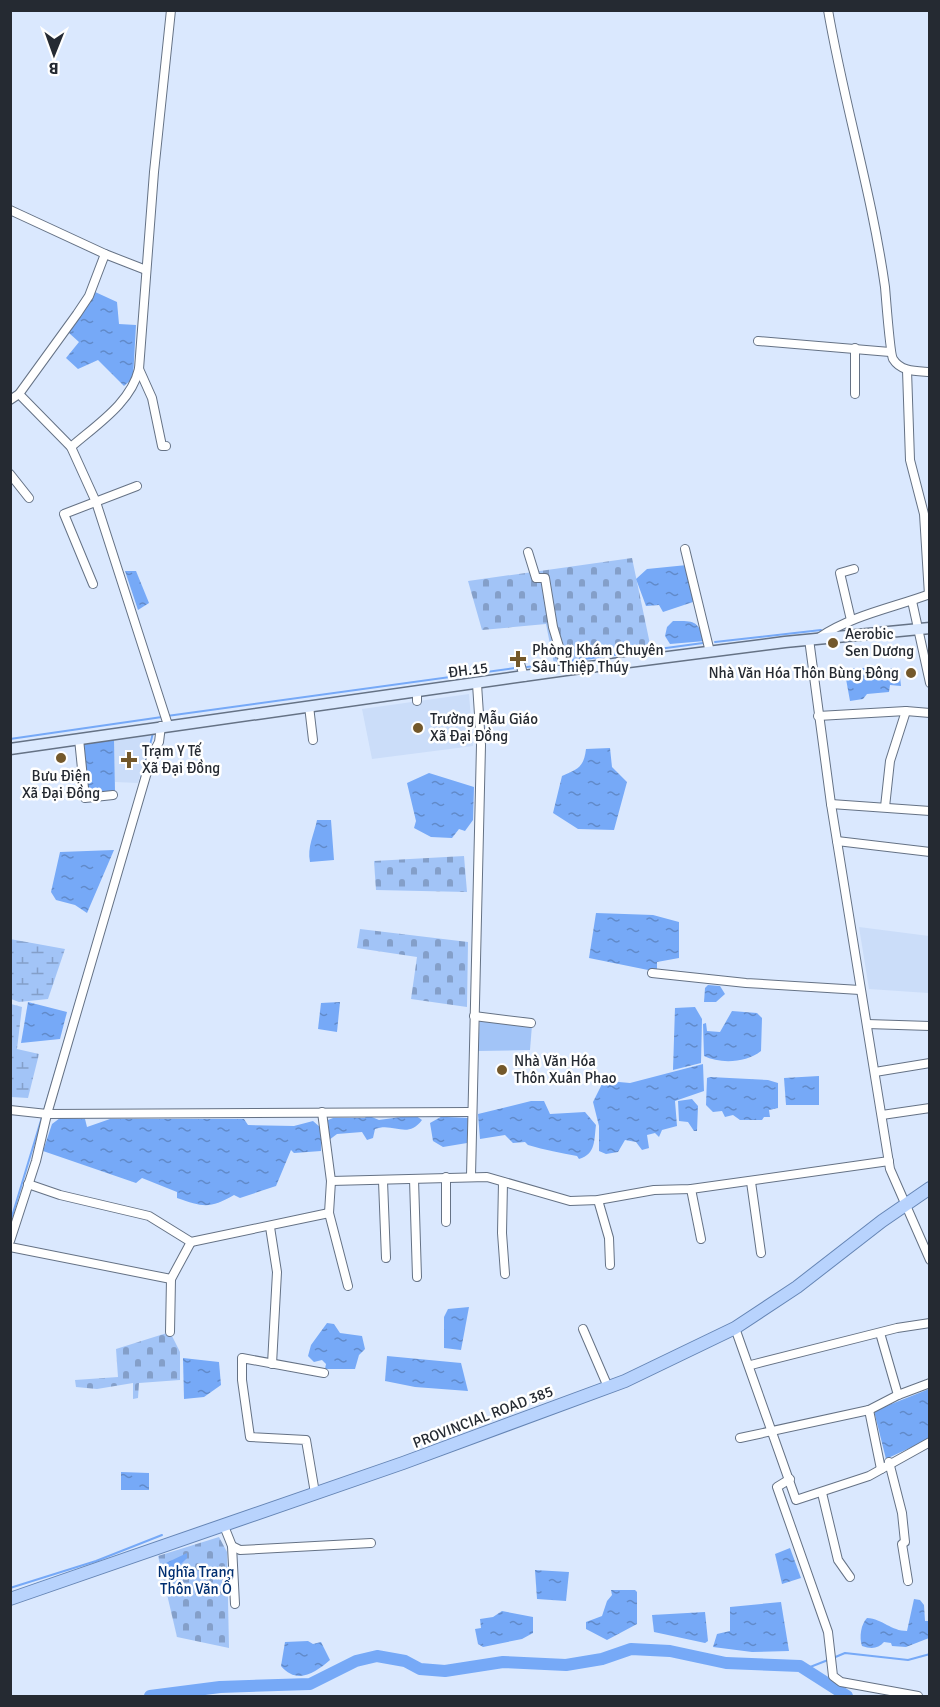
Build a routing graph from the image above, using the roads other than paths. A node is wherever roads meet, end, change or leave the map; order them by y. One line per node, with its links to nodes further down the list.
1 (171, 10): 5 (street)
2 (828, 10): 8 (street)
3 (10, 210): 4 (street)
4 (105, 254): 5 (street); 12 (street)
5 (146, 270): 9 (street)
6 (758, 341): 7 (street)
7 (855, 348): 8 (street); 13 (street)
8 (890, 352): 10 (street)
9 (139, 369): 15 (street); 16 (street)
10 (907, 370): 11 (street); 25 (street)
11 (930, 372)
12 (19, 394): 14 (street); 16 (street)
13 (855, 394)
14 (10, 400)
15 (166, 446)
16 (71, 447): 20 (street)
17 (10, 474): 19 (street)
18 (137, 486): 20 (street)
19 (29, 498)
20 (96, 502): 24 (street); 41 (street)
21 (685, 549): 31 (street)
22 (528, 552): 33 (street)
23 (854, 569): 27 (street)
24 (93, 584)
25 (929, 595): 26 (street)
26 (912, 601): 27 (street); 29 (street)
27 (851, 620): 30 (street)
28 (930, 628): 29 (main road, ĐH.15 / ĐH.15)
29 (917, 630): 30 (main road, ĐH.15 / ĐH.15); 35 (street)
30 (814, 639): 31 (main road, ĐH.15 / ĐH.15); 40 (street)
31 (710, 652): 33 (main road, ĐH.15 / ĐH.15)
32 (520, 663): 34 (street)
33 (566, 670): 34 (main road, ĐH.15 / ĐH.15)
34 (524, 677): 36 (main road, ĐH.15 / ĐH.15)
35 (930, 683)
36 (477, 684): 37 (main road, ĐH.15 / ĐH.15); 55 (street)
37 (309, 706): 41 (main road, ĐH.15 / ĐH.15); 43 (street)
38 (906, 711): 39 (street); 40 (street); 47 (street)
39 (930, 713)
40 (818, 716): 46 (street)
41 (164, 725): 42 (main road, ĐH.15 / ĐH.15); 65 (street)
42 (78, 739): 44 (main road, ĐH.15 / ĐH.15); 45 (street)
43 (313, 740)
44 (10, 748)
45 (113, 795)
46 (831, 804): 47 (street); 49 (street)
47 (885, 807): 48 (street)
48 (930, 811)
49 (837, 841): 50 (street); 52 (street)
50 (930, 852)
51 (863, 953): 52 (street)
52 (854, 954): 54 (street)
53 (652, 973): 54 (street)
54 (860, 990): 57 (street)
55 (474, 1016): 56 (street); 64 (street)
56 (531, 1023)
57 (867, 1024): 58 (street); 60 (street)
58 (930, 1026)
59 (930, 1063): 60 (street)
60 (875, 1071): 66 (street)
61 (930, 1108): 66 (street)
62 (10, 1110): 65 (street)
63 (322, 1112): 64 (street); 65 (street); 71 (street)
64 (472, 1112): 68 (street)
65 (47, 1114): 75 (street)
66 (882, 1115): 67 (street)
67 (888, 1161): 74 (street); 79 (street)
68 (471, 1176): 69 (street); 73 (street)
69 (446, 1177): 70 (street); 81 (street)
70 (414, 1179): 72 (street); 92 (street)
71 (331, 1181): 72 (street); 80 (street)
72 (383, 1181): 88 (street)
73 (503, 1182): 78 (street); 91 (street)
74 (751, 1182): 77 (street); 87 (street)
75 (28, 1184): 84 (street); 85 (street)
76 (930, 1188): 79 (main road, PROVINCIAL ROAD 385)
77 (691, 1189): 78 (street); 83 (street)
78 (598, 1200): 90 (street)
79 (905, 1205): 89 (street); 96 (main road, PROVINCIAL ROAD 385)
80 (329, 1213): 82 (street); 94 (street)
81 (446, 1222)
82 (270, 1227): 85 (street); 100 (street)
83 (701, 1239)
84 (10, 1241)
85 (191, 1242): 93 (street)
86 (10, 1247): 93 (street)
87 (760, 1253)
88 (386, 1258)
89 (930, 1260)
90 (610, 1265)
91 (505, 1274)
92 (417, 1276)
93 (171, 1279): 98 (street)
94 (348, 1286)
95 (930, 1323): 99 (street)
96 (735, 1328): 101 (street); 104 (main road, PROVINCIAL ROAD 385)
97 (583, 1329): 104 (street)
98 (170, 1332)
99 (880, 1333): 101 (street); 105 (street)
100 (272, 1364): 102 (street); 113 (street)
101 (751, 1365): 107 (street)
102 (324, 1373)
103 (930, 1383): 105 (street)
104 (608, 1387): 113 (main road, PROVINCIAL ROAD 385)
105 (898, 1395): 106 (street)
106 (868, 1410): 107 (street); 111 (street)
107 (774, 1432): 108 (street); 112 (street)
108 (740, 1438)
109 (930, 1442): 110 (street)
110 (890, 1462): 111 (street); 119 (street)
111 (881, 1469): 114 (street)
112 (790, 1479): 114 (street); 122 (street)
113 (315, 1493): 115 (main road, PROVINCIAL ROAD 385)
114 (822, 1493): 118 (street)
115 (224, 1526): 117 (street); 120 (main road, PROVINCIAL ROAD 385)
116 (371, 1543): 117 (street)
117 (232, 1546): 121 (street)
118 (850, 1577)
119 (908, 1581)
120 (10, 1599)
121 (235, 1604)
122 (918, 1696)

